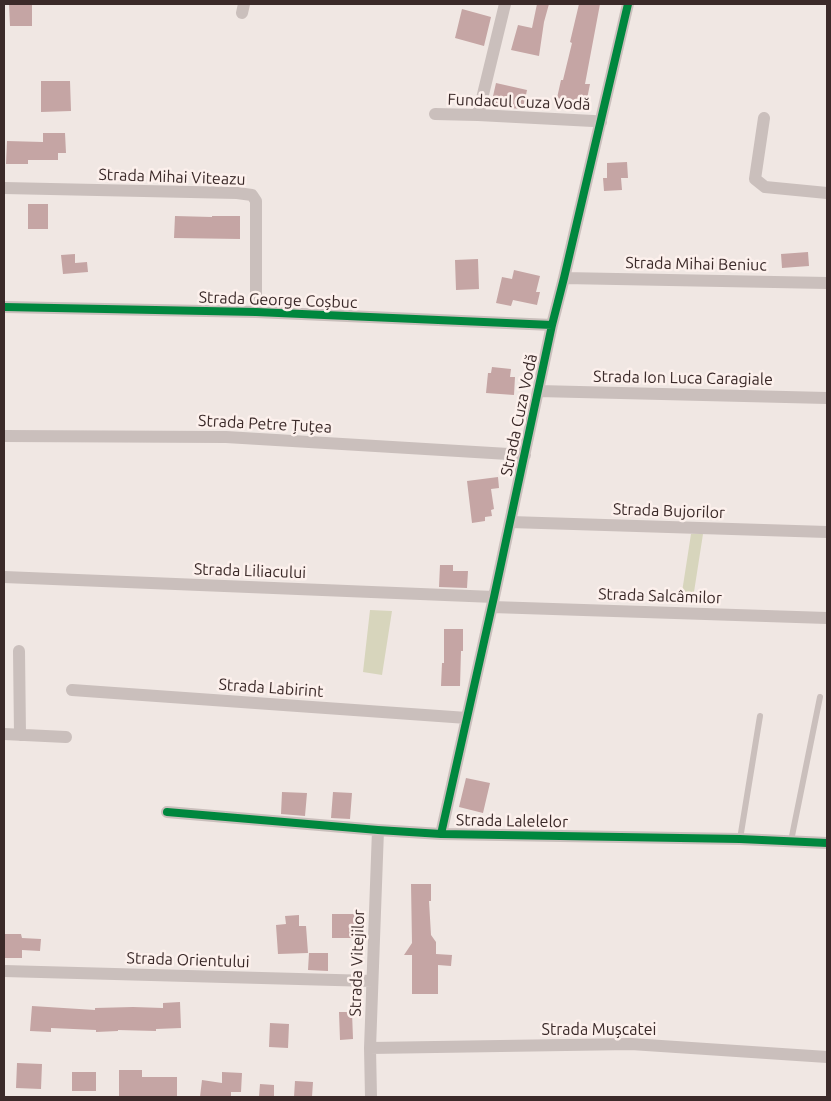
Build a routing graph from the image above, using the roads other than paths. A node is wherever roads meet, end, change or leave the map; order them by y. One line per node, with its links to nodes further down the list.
1 (505, 4): 4 (street)
2 (628, 4): 6 (street, Strada Cuza Vodă)
3 (436, 114): 4 (street, Fundacul Cuza Vodă)
4 (478, 115): 6 (street, Fundacul Cuza Vodă)
5 (764, 118): 8 (street)
6 (601, 122): 9 (street, Strada Cuza Vodă)
7 (4, 188): 12 (street, Strada Mihai Viteazu)
8 (827, 193)
9 (564, 278): 10 (street, Strada Mihai Beniuc); 13 (street, Strada Cuza Vodă)
10 (827, 283)
11 (4, 307): 12 (street, Strada George Coșbuc)
12 (256, 312): 13 (street, Strada George Coșbuc)
13 (552, 325): 14 (street, Strada Cuza Vodă)
14 (538, 391): 15 (street, Strada Ion Luca Caragiale); 17 (street, Strada Cuza Vodă)
15 (827, 398)
16 (4, 436): 17 (street, Strada Petre Țuțea)
17 (525, 455): 18 (street, Strada Cuza Vodă)
18 (510, 522): 19 (street, Strada Bujorilor); 21 (street, Strada Cuza Vodă)
19 (827, 532)
20 (4, 577): 21 (street, Strada Liliacului)
21 (493, 602): 22 (street, Strada Salcâmilor); 27 (street, Strada Cuza Vodă)
22 (827, 618)
23 (19, 651): 29 (street)
24 (72, 690): 27 (street, Strada Labirint)
25 (820, 697): 35 (lane)
26 (760, 716): 34 (lane)
27 (467, 718): 33 (street, Strada Cuza Vodă)
28 (4, 734): 29 (street)
29 (20, 735): 30 (street)
30 (66, 736)
31 (167, 812): 32 (street, Strada Lalelelor)
32 (378, 830): 33 (street, Strada Lalelelor); 38 (street, Strada Vitejilor)
33 (441, 834): 34 (street, Strada Lalelelor)
34 (740, 839): 35 (street, Strada Lalelelor)
35 (791, 842): 36 (street, Strada Lalelelor)
36 (827, 843)
37 (4, 971): 38 (street, Strada Orientului)
38 (372, 981): 39 (street, Strada Vitejilor)
39 (370, 1048): 40 (street, Strada Mușcatei); 41 (street, Strada Vitejilor)
40 (827, 1057)
41 (371, 1097)

